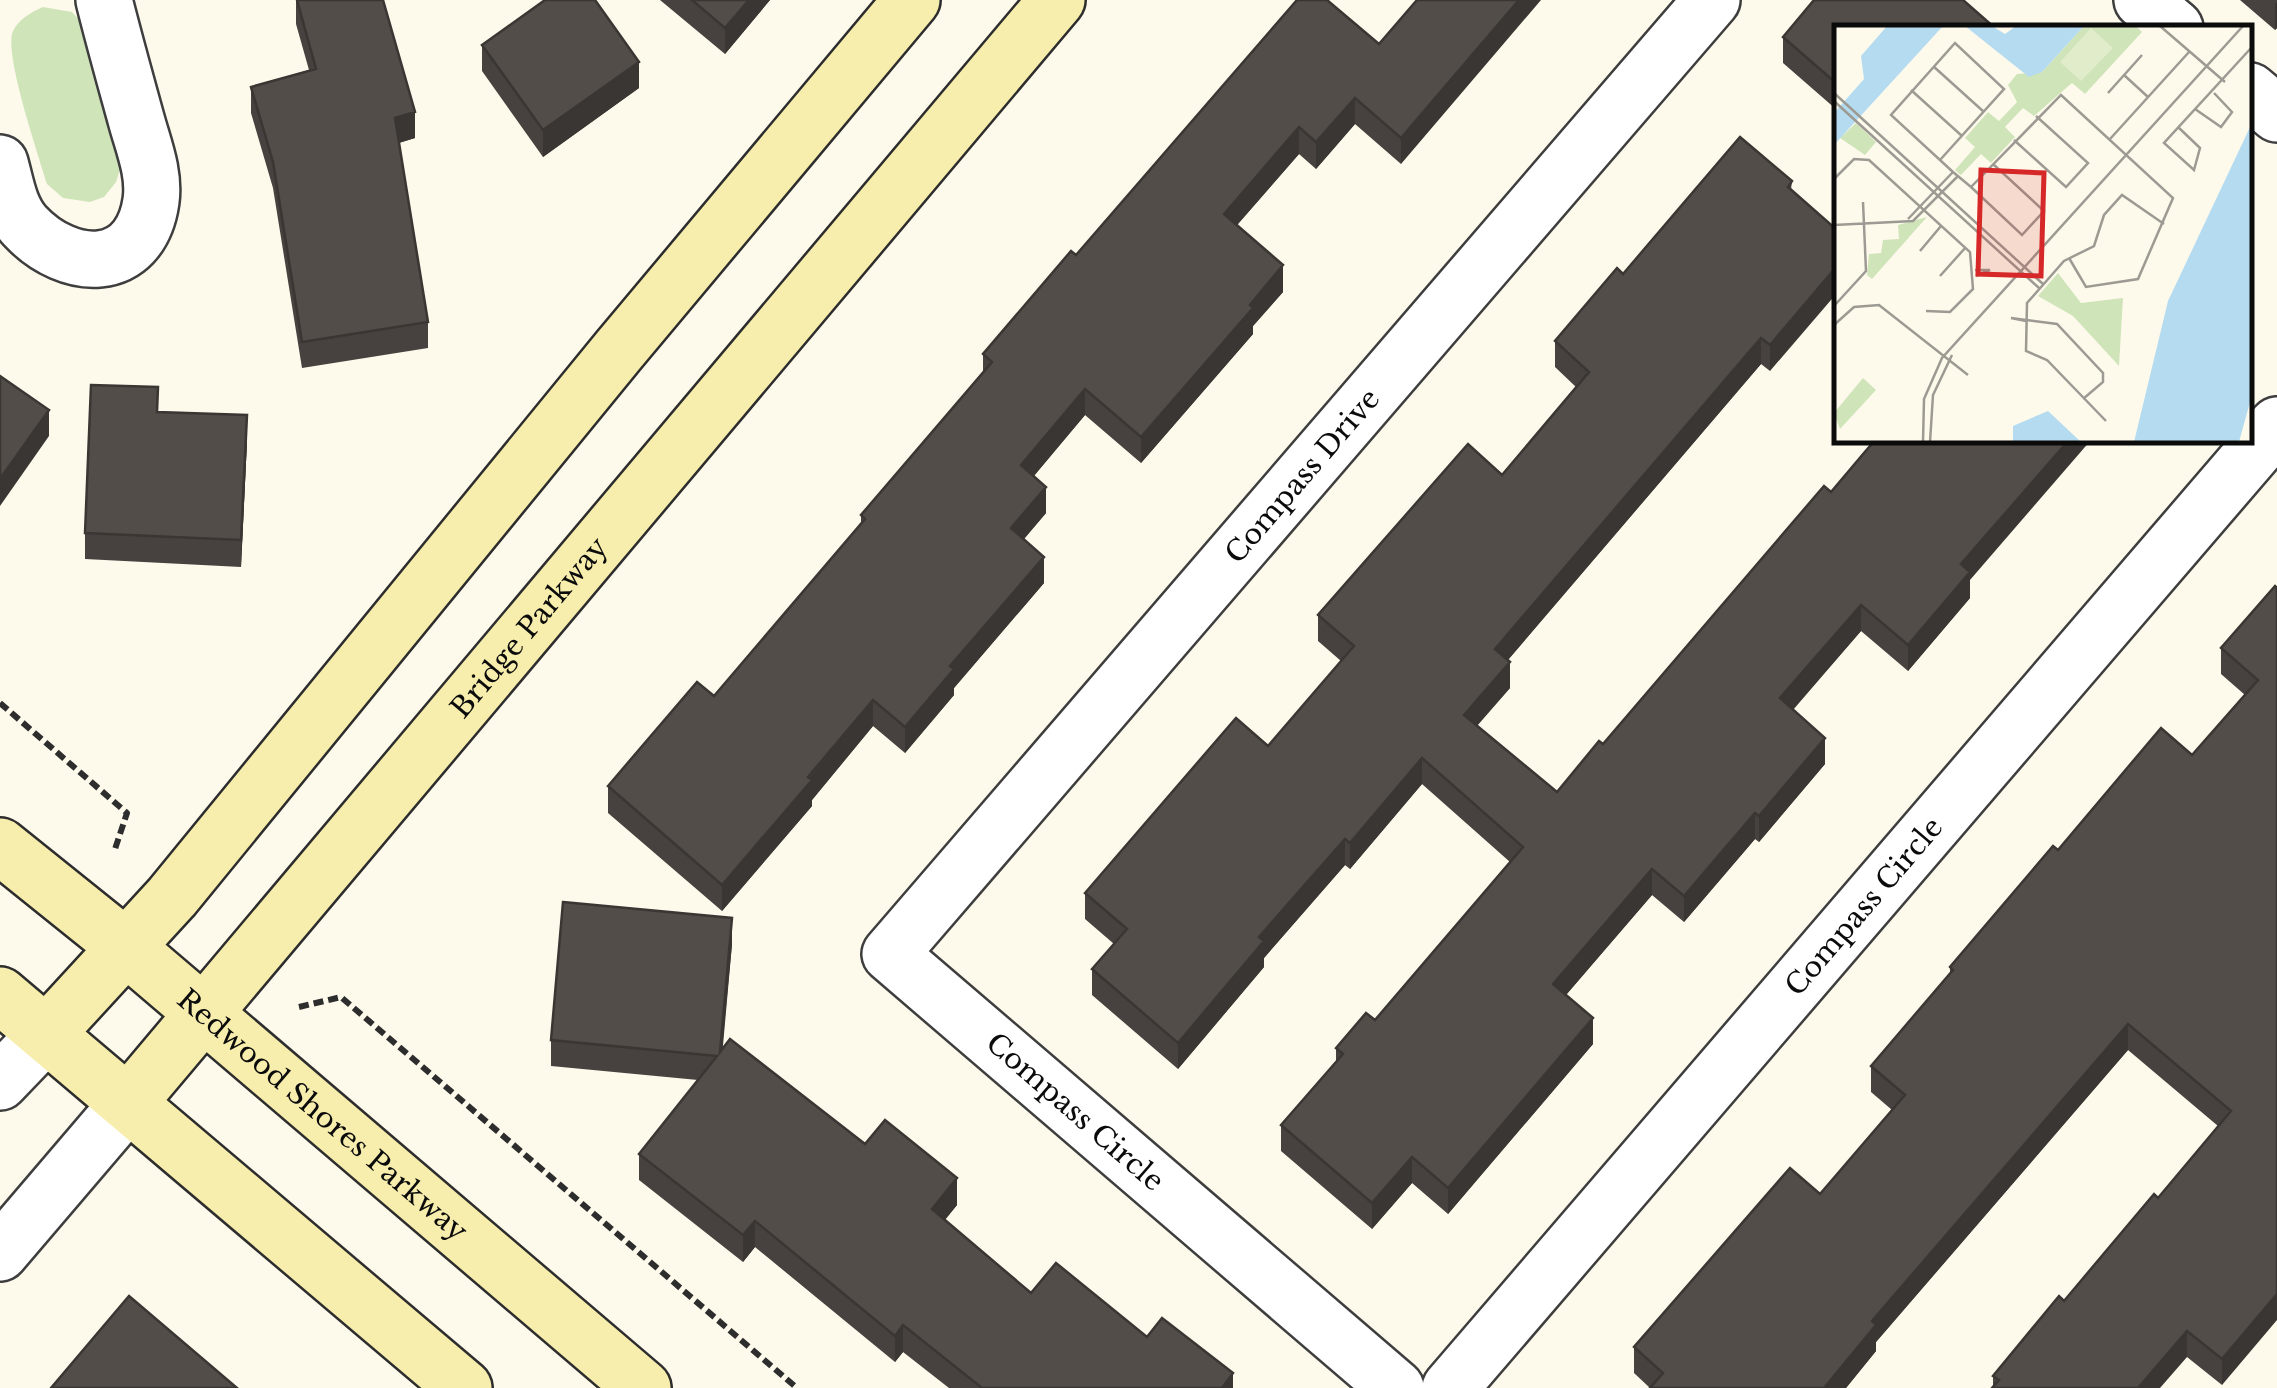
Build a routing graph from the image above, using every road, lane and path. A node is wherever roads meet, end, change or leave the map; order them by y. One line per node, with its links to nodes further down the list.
1 (104, 0): 9 (street)
2 (912, 0): 14 (street)
3 (1057, 0): 18 (street, Bridge Parkway)
4 (1712, 0): 15 (street, Compass Drive)
5 (2142, 0): 6 (street)
6 (2171, 25)
7 (2252, 93): 8 (street)
8 (2277, 114)
9 (0, 163)
10 (2277, 425): 27 (street, Compass Circle)
11 (0, 703): 13 (path)
12 (0, 846): 14 (street, Redwood Shores Parkway)
13 (115, 848)
14 (127, 948): 18 (street, Redwood Shores Parkway); 19 (street)
15 (890, 954): 26 (street, Compass Circle)
16 (0, 995): 19 (street)
17 (299, 1007): 25 (path)
18 (202, 1013): 21 (street, Bridge Parkway); 24 (street, Redwood Shores Parkway)
19 (47, 1033): 20 (street); 21 (street)
20 (0, 1082)
21 (128, 1103): 22 (street, Bridge Parkway); 23 (street)
22 (0, 1253)
23 (464, 1388)
24 (643, 1388)
25 (797, 1388)
26 (1396, 1388)
27 (1450, 1388)

